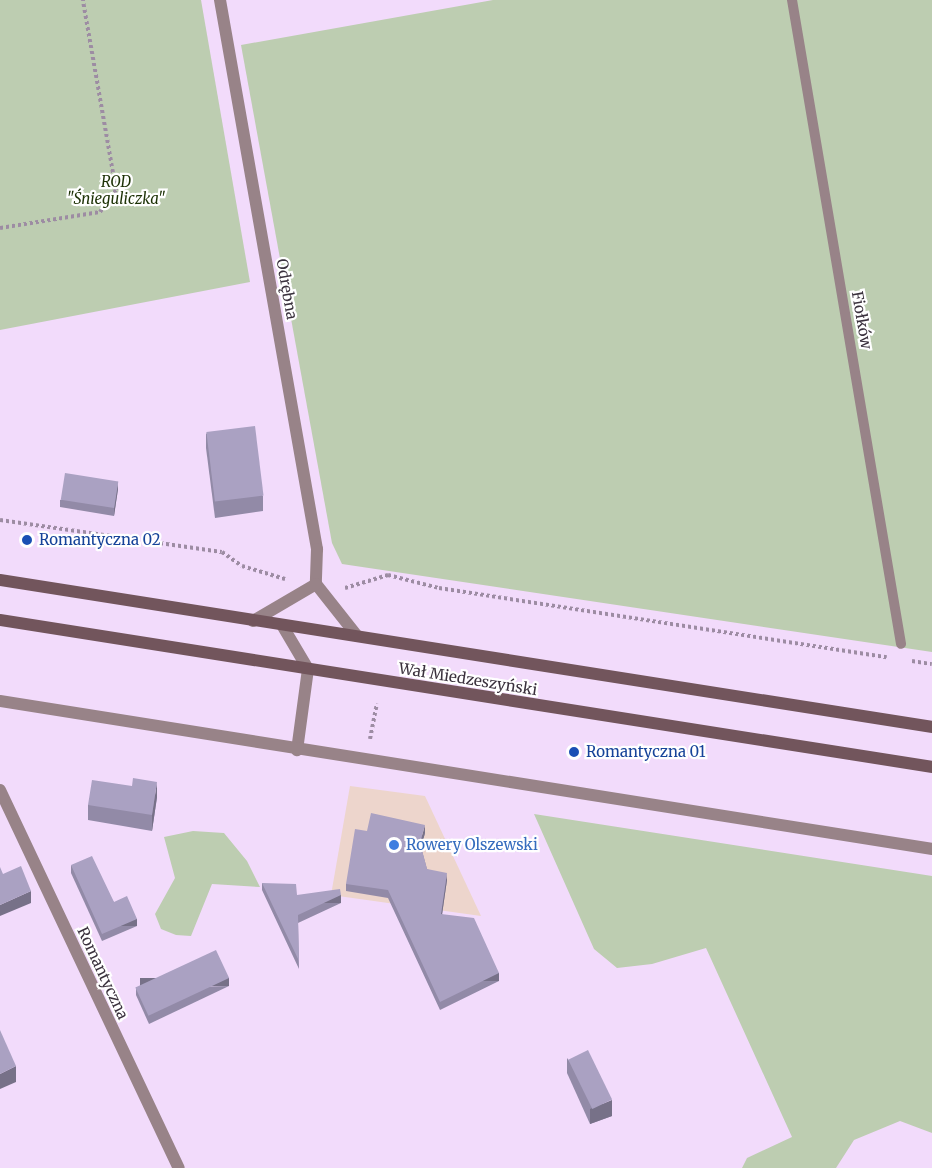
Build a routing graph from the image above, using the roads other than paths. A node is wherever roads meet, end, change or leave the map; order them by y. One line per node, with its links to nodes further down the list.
1 (220, 0): 4 (street, Odrębna)
2 (792, 0): 9 (lane, Fiołków)
3 (0, 580): 6 (main road, Wał Miedzeszyński)
4 (316, 584): 6 (street); 8 (street)
5 (0, 620): 10 (main road, Wał Miedzeszyński)
6 (253, 621): 7 (main road, Wał Miedzeszyński)
7 (282, 625): 8 (main road, Wał Miedzeszyński); 10 (street)
8 (357, 636): 12 (main road, Wał Miedzeszyński)
9 (902, 644)
10 (308, 669): 13 (street); 14 (main road, Wał Miedzeszyński)
11 (0, 701): 13 (street)
12 (932, 727)
13 (297, 750): 16 (street)
14 (932, 767)
15 (0, 790): 17 (street, Romantyczna)
16 (932, 849)
17 (179, 1168)

